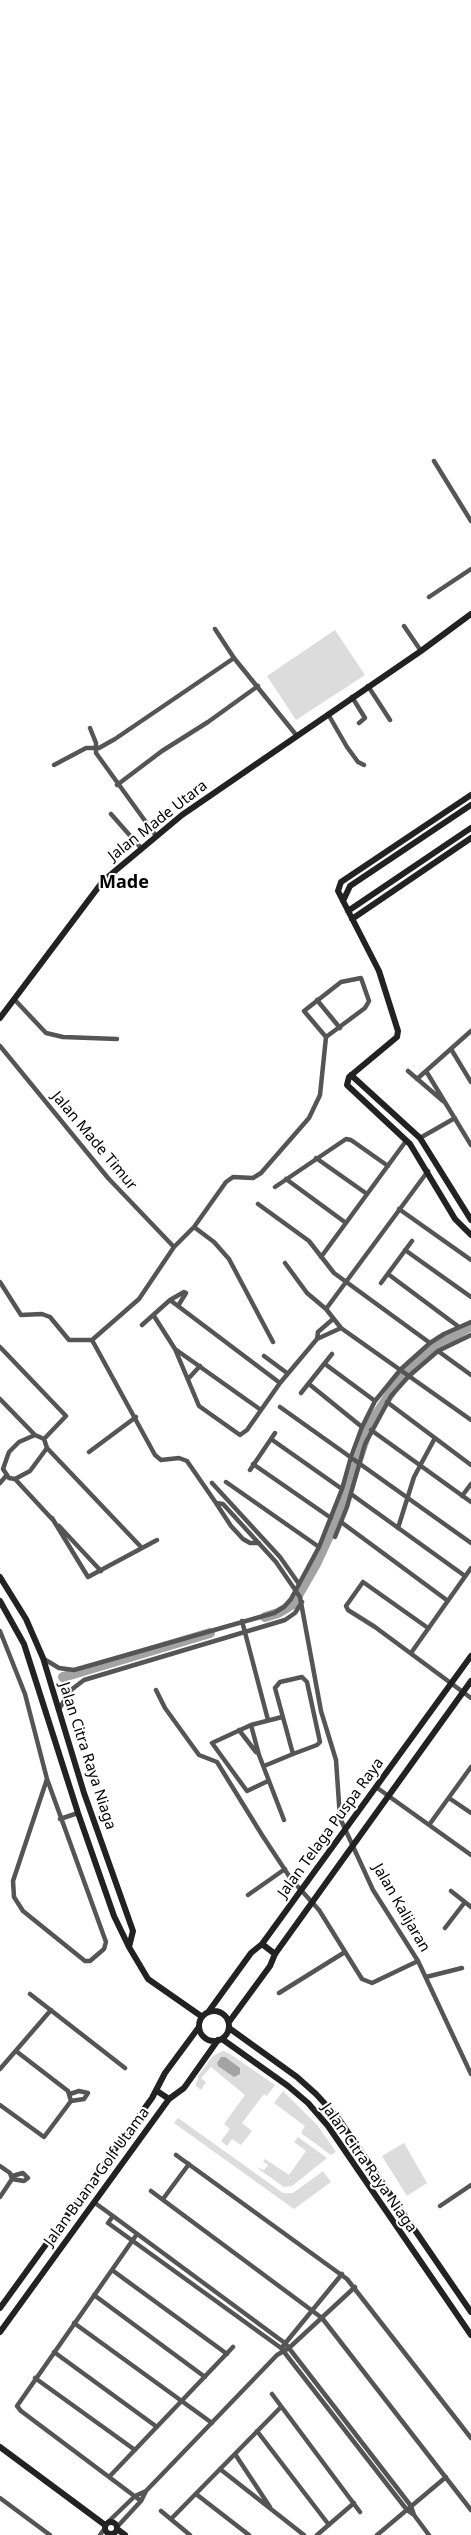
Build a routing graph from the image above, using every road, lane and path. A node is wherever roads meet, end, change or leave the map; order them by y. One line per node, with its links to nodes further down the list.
1 (434, 461): 2 (street)
2 (471, 521)
3 (471, 569): 4 (street)
4 (429, 597)
5 (471, 614): 8 (main road, Jalan Made Utara)
6 (404, 626): 8 (street)
7 (215, 629): 9 (street)
8 (421, 651): 11 (main road, Jalan Made Utara)
9 (234, 658): 10 (street); 18 (street)
10 (258, 686): 17 (street); 21 (street)
11 (368, 686): 12 (main road, Jalan Made Utara); 14 (street)
12 (352, 697): 13 (main road, Jalan Made Utara); 15 (street)
13 (328, 714): 17 (main road, Jalan Made Utara); 19 (street)
14 (390, 720)
15 (359, 723)
16 (90, 728): 18 (street)
17 (297, 736): 26 (main road, Jalan Made Utara)
18 (95, 746): 20 (street); 21 (street)
19 (364, 764)
20 (54, 765)
21 (117, 785): 26 (street)
22 (471, 795): 29 (main road)
23 (471, 805): 29 (main road)
24 (111, 814): 28 (street)
25 (471, 828): 30 (main road)
26 (156, 836): 28 (main road, Jalan Made Utara)
27 (471, 838): 31 (main road)
28 (141, 848): 32 (main road, Jalan Made Utara)
29 (343, 901): 30 (main road)
30 (348, 911): 31 (main road)
31 (352, 919): 43 (main road)
32 (14, 999): 34 (main road, Jalan Made Utara); 38 (street)
33 (317, 1000): 35 (street); 35 (street); 37 (street)
34 (0, 1018)
35 (340, 1028): 37 (street)
36 (471, 1031): 40 (street)
37 (326, 1037): 61 (street)
38 (117, 1039)
39 (0, 1046): 64 (street, Jalan Made Timur)
40 (451, 1049): 42 (street); 45 (street)
41 (408, 1071): 44 (street)
42 (426, 1071): 44 (street); 46 (street)
43 (351, 1075): 48 (main road); 49 (main road)
44 (417, 1079): 46 (street)
45 (471, 1082)
46 (446, 1104): 47 (street)
47 (454, 1118): 48 (street); 50 (street)
48 (420, 1138): 59 (main road)
49 (406, 1141): 52 (street); 53 (main road)
50 (471, 1145)
51 (316, 1158): 52 (street); 54 (street); 56 (street)
52 (388, 1166): 56 (street)
53 (428, 1170): 58 (street); 62 (main road)
54 (286, 1179): 55 (street); 60 (street)
55 (275, 1187)
56 (368, 1194): 60 (street)
57 (258, 1204): 66 (street)
58 (399, 1209): 67 (street); 71 (street)
59 (471, 1220)
60 (346, 1223): 66 (street)
61 (194, 1227): 64 (street); 86 (street)
62 (471, 1235)
63 (412, 1241): 65 (street)
64 (174, 1247): 85 (street)
65 (405, 1250): 69 (street); 73 (street)
66 (321, 1257): 71 (street)
67 (471, 1260)
68 (286, 1263): 76 (street)
69 (388, 1274): 72 (street); 81 (street)
70 (0, 1282): 85 (street)
71 (346, 1282): 76 (street); 87 (street)
72 (382, 1283)
73 (471, 1297)
74 (170, 1300): 75 (street); 75 (street); 77 (street)
75 (178, 1306): 100 (street)
76 (326, 1308): 78 (street)
77 (154, 1316): 80 (street); 89 (street)
78 (333, 1320): 82 (street); 84 (street)
79 (471, 1322): 81 (street)
80 (142, 1325)
81 (459, 1326): 87 (street)
82 (342, 1328): 84 (street); 95 (street)
83 (470, 1335): 90 (street)
84 (317, 1339): 96 (street)
85 (92, 1340): 108 (street)
86 (273, 1342)
87 (430, 1343): 95 (street)
88 (0, 1347): 115 (street)
89 (175, 1349): 94 (street); 99 (street)
90 (438, 1351): 97 (street); 98 (street)
91 (332, 1354): 93 (street)
92 (264, 1356): 96 (street)
93 (325, 1364): 101 (street); 104 (street)
94 (200, 1366): 99 (street); 107 (street)
95 (402, 1370): 97 (street); 104 (street)
96 (287, 1373): 100 (street)
97 (409, 1375): 105 (street); 109 (street)
98 (471, 1375)
99 (188, 1379): 107 (street)
100 (280, 1383): 107 (street)
101 (309, 1384): 102 (street); 110 (street)
102 (301, 1393)
103 (0, 1399): 113 (street)
104 (375, 1401): 110 (street)
105 (387, 1402): 111 (street); 114 (street)
106 (280, 1407): 119 (street)
107 (261, 1410)
108 (136, 1417): 118 (street); 137 (street)
109 (471, 1420)
110 (362, 1427): 119 (street)
111 (372, 1430): 120 (street); 123 (street)
112 (275, 1433): 116 (street)
113 (35, 1435): 115 (street); 121 (street)
114 (435, 1438): 123 (street); 124 (street)
115 (44, 1439): 117 (street)
116 (271, 1439): 122 (street); 132 (street)
117 (47, 1448): 127 (street); 147 (street)
118 (89, 1452)
119 (352, 1457): 120 (street); 132 (street)
120 (359, 1463): 133 (street); 134 (street)
121 (1, 1464): 126 (street)
122 (253, 1464): 125 (street); 139 (street)
123 (420, 1465): 134 (street); 135 (street)
124 (471, 1465)
125 (250, 1470)
126 (6, 1476): 127 (street); 129 (street)
127 (15, 1479): 138 (street)
128 (226, 1482): 146 (street)
129 (0, 1483)
130 (212, 1483): 152 (street)
131 (471, 1484): 135 (street)
132 (342, 1489): 139 (street)
133 (351, 1494): 140 (street); 141 (street)
134 (407, 1496): 141 (street); 144 (street)
135 (462, 1496): 136 (street)
136 (471, 1502)
137 (216, 1503): 145 (street); 145 (street)
138 (52, 1518): 149 (street); 149 (street)
139 (331, 1518): 146 (street)
140 (342, 1522): 142 (street); 155 (street)
141 (398, 1528): 150 (street)
142 (335, 1537)
143 (157, 1540): 147 (street)
144 (471, 1542)
145 (259, 1543): 153 (street)
146 (319, 1547): 152 (street)
147 (142, 1548): 149 (street)
148 (471, 1568): 150 (street)
149 (101, 1571)
150 (465, 1576): 155 (street)
151 (0, 1577): 164 (main road, Jalan Citra Raya Niaga)
152 (299, 1584): 153 (street)
153 (299, 1595): 156 (street); 159 (street); 192 (street, Jalan Kalijaran)
154 (0, 1601): 184 (main road, Jalan Citra Raya Niaga)
155 (448, 1601): 157 (street)
156 (242, 1622): 159 (street); 164 (street)
157 (428, 1628): 162 (street); 162 (street)
158 (0, 1631): 160 (street)
159 (246, 1632): 170 (street); 172 (street)
160 (6, 1644): 161 (street); 180 (street)
161 (0, 1647)
162 (411, 1653): 166 (street)
163 (471, 1656): 166 (main road, Jalan Telaga Puspa Raya)
164 (43, 1658): 170 (main road, Jalan Citra Raya Niaga)
165 (471, 1681): 168 (main road, Jalan Telaga Puspa Raya)
166 (452, 1683): 168 (street); 182 (main road, Jalan Telaga Puspa Raya)
167 (156, 1690): 195 (street)
168 (463, 1692): 169 (street); 185 (main road, Jalan Telaga Puspa Raya)
169 (471, 1698)
170 (59, 1709): 183 (main road, Jalan Citra Raya Niaga)
171 (282, 1717): 172 (street); 175 (street); 175 (street)
172 (268, 1720): 173 (street)
173 (251, 1725): 174 (street); 176 (street)
174 (239, 1730): 176 (street); 181 (street)
175 (293, 1754): 177 (street)
176 (259, 1755): 177 (street)
177 (264, 1766): 181 (street)
178 (471, 1767): 179 (street)
179 (469, 1774): 186 (street)
180 (47, 1779): 189 (street); 189 (street)
181 (268, 1781): 190 (street)
182 (376, 1787): 185 (street); 192 (main road, Jalan Telaga Puspa Raya)
183 (84, 1793): 184 (main road); 204 (main road, Jalan Citra Raya Niaga)
184 (73, 1796): 187 (main road, Jalan Citra Raya Niaga)
185 (388, 1796): 191 (street); 193 (main road, Jalan Telaga Puspa Raya)
186 (449, 1798): 188 (street); 191 (street)
187 (78, 1813): 189 (street); 204 (main road, Jalan Citra Raya Niaga)
188 (471, 1813)
189 (60, 1819)
190 (284, 1820)
191 (429, 1825): 194 (street)
192 (345, 1830): 193 (street, Jalan Kalijaran); 196 (main road, Jalan Telaga Puspa Raya)
193 (353, 1845): 199 (main road, Jalan Telaga Puspa Raya); 207 (street, Jalan Kalijaran)
194 (471, 1855)
195 (285, 1869): 196 (street); 198 (street)
196 (301, 1892): 199 (street); 203 (main road, Jalan Telaga Puspa Raya)
197 (451, 1892): 200 (street)
198 (248, 1895)
199 (312, 1902): 205 (street); 206 (main road, Jalan Telaga Puspa Raya)
200 (465, 1902): 201 (street); 202 (street)
201 (471, 1907)
202 (444, 1928)
203 (262, 1944): 206 (main road); 213 (main road, Jalan Telaga Puspa Raya)
204 (129, 1947): 214 (main road, Jalan Citra Raya Niaga)
205 (345, 1952): 207 (street); 210 (street)
206 (274, 1954): 215 (main road, Jalan Telaga Puspa Raya)
207 (418, 1961): 209 (street, Jalan Kalijaran)
208 (462, 1968): 209 (street)
209 (426, 1977): 221 (street, Jalan Kalijaran)
210 (279, 1993)
211 (30, 1994): 212 (street)
212 (51, 2010): 218 (street); 219 (street)
213 (209, 2011): 214 (main road); 215 (main road)
214 (201, 2016): 216 (main road)
215 (229, 2025): 217 (main road); 238 (main road, Jalan Citra Raya Niaga)
216 (198, 2027): 217 (main road); 222 (main road, Jalan Buana Golf Utama)
217 (220, 2040): 224 (main road, Jalan Buana Golf Utama); 240 (main road, Jalan Citra Raya Niaga)
218 (16, 2051): 220 (street); 223 (street)
219 (125, 2068)
220 (0, 2069)
221 (471, 2074)
222 (157, 2091): 224 (main road); 247 (main road, Jalan Buana Golf Utama)
223 (70, 2094): 225 (street); 225 (street)
224 (169, 2099): 234 (main road, Jalan Buana Golf Utama)
225 (70, 2100): 226 (street)
226 (0, 2105)
227 (176, 2155): 228 (street)
228 (189, 2164): 233 (street); 242 (street)
229 (0, 2166): 232 (street)
230 (471, 2185): 235 (street)
231 (152, 2191): 233 (street)
232 (0, 2197)
233 (163, 2199): 248 (street)
234 (94, 2203): 236 (street); 252 (main road, Jalan Buana Golf Utama)
235 (440, 2206)
236 (113, 2216): 237 (street); 239 (street)
237 (137, 2234): 239 (street); 243 (street)
238 (420, 2239): 240 (main road); 249 (main road, Jalan Citra Raya Niaga)
239 (133, 2241): 241 (street); 245 (street)
240 (409, 2247): 253 (main road, Jalan Citra Raya Niaga)
241 (112, 2270): 246 (street); 258 (street)
242 (342, 2274): 244 (street); 248 (street)
243 (205, 2284): 245 (street); 255 (street)
244 (355, 2287): 250 (street); 267 (street)
245 (202, 2290): 255 (street)
246 (94, 2296): 251 (street); 259 (street)
247 (0, 2308)
248 (312, 2309): 250 (street); 255 (street)
249 (471, 2312)
250 (322, 2318): 256 (street); 273 (street)
251 (74, 2323): 257 (street); 262 (street)
252 (0, 2332)
253 (471, 2335)
254 (233, 2347): 258 (street)
255 (283, 2348): 256 (street); 264 (street); 280 (street)
256 (289, 2348): 280 (street)
257 (54, 2352): 260 (street); 265 (street)
258 (228, 2354): 259 (street)
259 (205, 2377): 262 (street)
260 (35, 2378): 269 (street); 272 (street)
261 (272, 2394): 263 (street)
262 (182, 2402): 264 (street); 265 (street)
263 (281, 2407): 266 (street); 279 (street)
264 (212, 2423): 274 (street)
265 (157, 2427): 269 (street)
266 (257, 2431): 270 (street); 287 (street)
267 (471, 2438)
268 (0, 2447): 286 (main road)
269 (135, 2450): 272 (street)
270 (235, 2454): 271 (street); 283 (street)
271 (220, 2470): 275 (street); 283 (street)
272 (110, 2476): 276 (street)
273 (446, 2477): 280 (street); 281 (street)
274 (146, 2491): 276 (street); 278 (street)
275 (196, 2494): 285 (street); 293 (street)
276 (135, 2496): 278 (street); 286 (street)
277 (0, 2498): 289 (street)
278 (141, 2501): 288 (street)
279 (354, 2503): 284 (street); 287 (street)
280 (409, 2508): 296 (street); 297 (street)
281 (471, 2510)
282 (161, 2511): 285 (street)
283 (272, 2511): 294 (street)
284 (360, 2512)
285 (171, 2519): 292 (street)
286 (106, 2525): 288 (main road); 288 (main road); 290 (street)
287 (329, 2525): 295 (street)
288 (114, 2532): 291 (main road)
289 (50, 2535)
290 (100, 2535)
291 (125, 2535)
292 (190, 2535)
293 (249, 2535)
294 (304, 2535)
295 (317, 2535)
296 (377, 2535)
297 (429, 2535)

